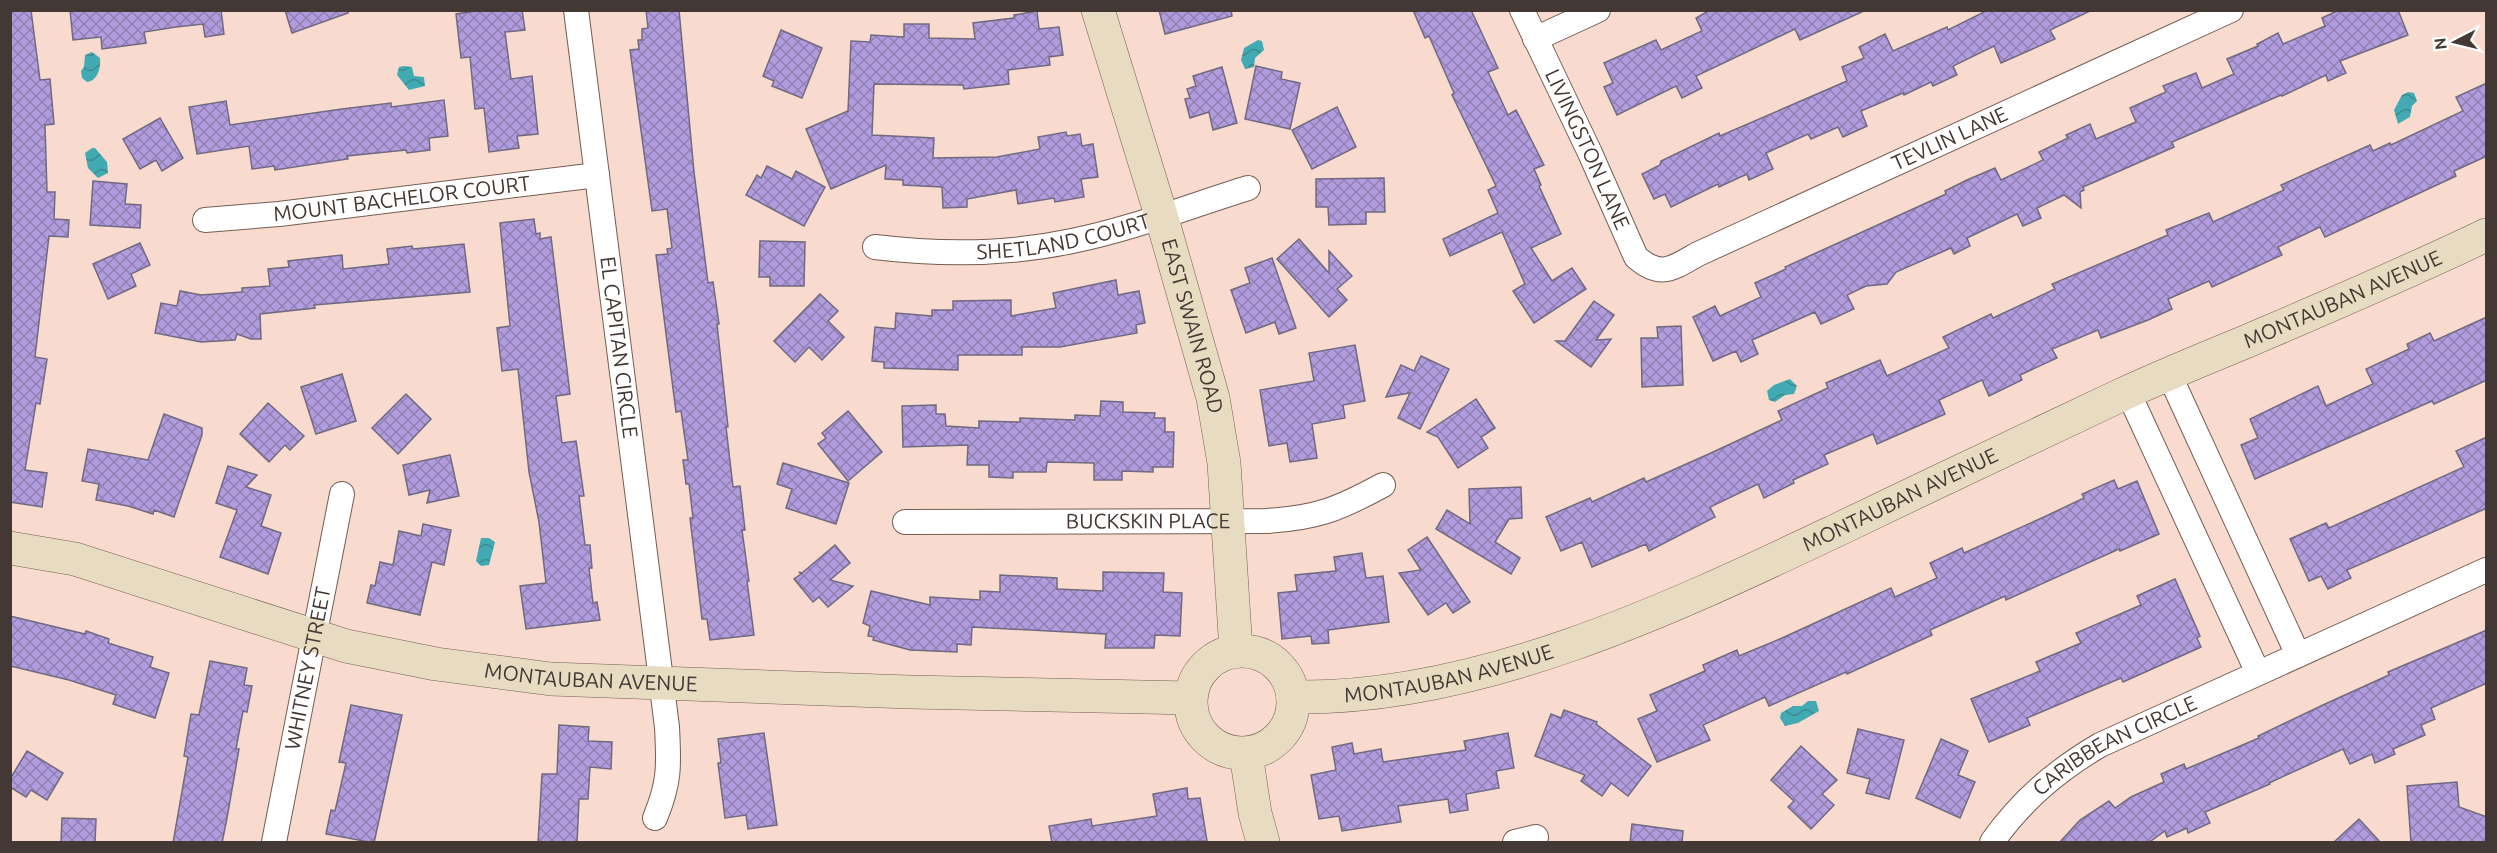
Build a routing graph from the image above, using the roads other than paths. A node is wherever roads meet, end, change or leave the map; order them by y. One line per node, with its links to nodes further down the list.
1 (576, 10): 7 (street, EL CAPITAN CIRCLE)
2 (1098, 10): 9 (street, EAST SWAIN ROAD)
3 (1522, 10): 6 (street, LIVINGSTON LANE)
4 (1598, 10): 6 (street)
5 (2231, 10): 13 (street, TEVLIN LANE)
6 (1535, 39): 13 (street, LIVINGSTON LANE)
7 (597, 175): 10 (street, MOUNT BACHELOR COURT); 26 (street, EL CAPITAN CIRCLE)
8 (1248, 188): 9 (street, SHETLAND COURT)
9 (1161, 216): 12 (street, SHETLAND COURT); 18 (street, EAST SWAIN ROAD)
10 (206, 220)
11 (2487, 235): 14 (street, MONTAUBAN AVENUE)
12 (875, 247)
13 (1670, 270)
14 (2169, 374): 15 (street, MONTAUBAN AVENUE); 24 (street)
15 (2128, 392): 25 (street); 27 (street, MONTAUBAN AVENUE)
16 (1383, 484): 18 (street, BUCKSKIN PLACE)
17 (342, 494): 22 (street, WHITNEY STREET)
18 (1228, 521): 19 (street, BUCKSKIN PLACE); 23 (street, EAST SWAIN ROAD)
19 (905, 522)
20 (10, 548): 22 (street, MONTAUBAN AVENUE)
21 (2487, 570): 24 (street, CARIBBEAN CIRCLE)
22 (315, 637): 26 (street, MONTAUBAN AVENUE); 31 (street, WHITNEY STREET)
23 (1236, 651): 27 (street); 28 (street)
24 (2298, 655): 25 (street, CARIBBEAN CIRCLE)
25 (2258, 674): 33 (street, CARIBBEAN CIRCLE)
26 (662, 684): 28 (street, MONTAUBAN AVENUE); 30 (street, EL CAPITAN CIRCLE)
27 (1293, 697): 29 (street)
28 (1190, 698): 29 (street)
29 (1246, 754): 32 (street)
30 (656, 818)
31 (274, 843)
32 (1263, 843)
33 (1992, 843)

